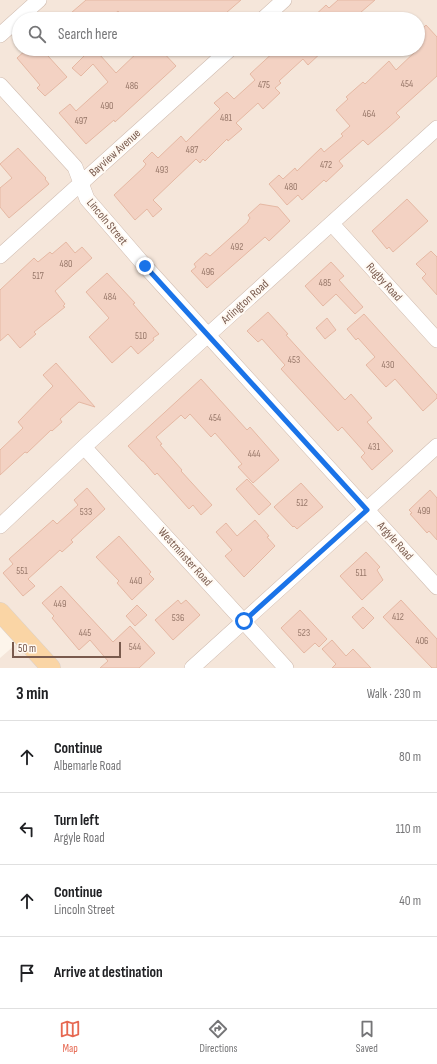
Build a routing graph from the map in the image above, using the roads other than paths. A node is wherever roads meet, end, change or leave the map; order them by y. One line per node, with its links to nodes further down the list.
1 (39, 0): 3 (street)
2 (284, 0): 4 (street)
3 (26, 12)
4 (271, 12)
5 (12, 24): 6 (street)
6 (0, 35)
7 (222, 56): 10 (street, Bayview Avenue)
8 (0, 85): 10 (street, Lincoln Street)
9 (437, 128): 11 (street, Arlington Road)
10 (81, 185): 12 (street, Bayview Avenue); 13 (street, Lincoln Street)
11 (332, 224): 13 (street, Arlington Road); 14 (street, Rugby Road)
12 (0, 256)
13 (209, 335): 16 (street, Arlington Road); 17 (street, Argyle Road)
14 (437, 340)
15 (437, 446): 17 (street)
16 (84, 447): 18 (street, Arlington Road); 21 (street, Westminster Road)
17 (367, 510): 19 (street, Argyle Road); 21 (street)
18 (0, 526)
19 (437, 587)
20 (0, 612): 22 (main road)
21 (244, 621): 23 (street); 24 (street, Westminster Road)
22 (51, 668)
23 (192, 668)
24 (286, 668)

